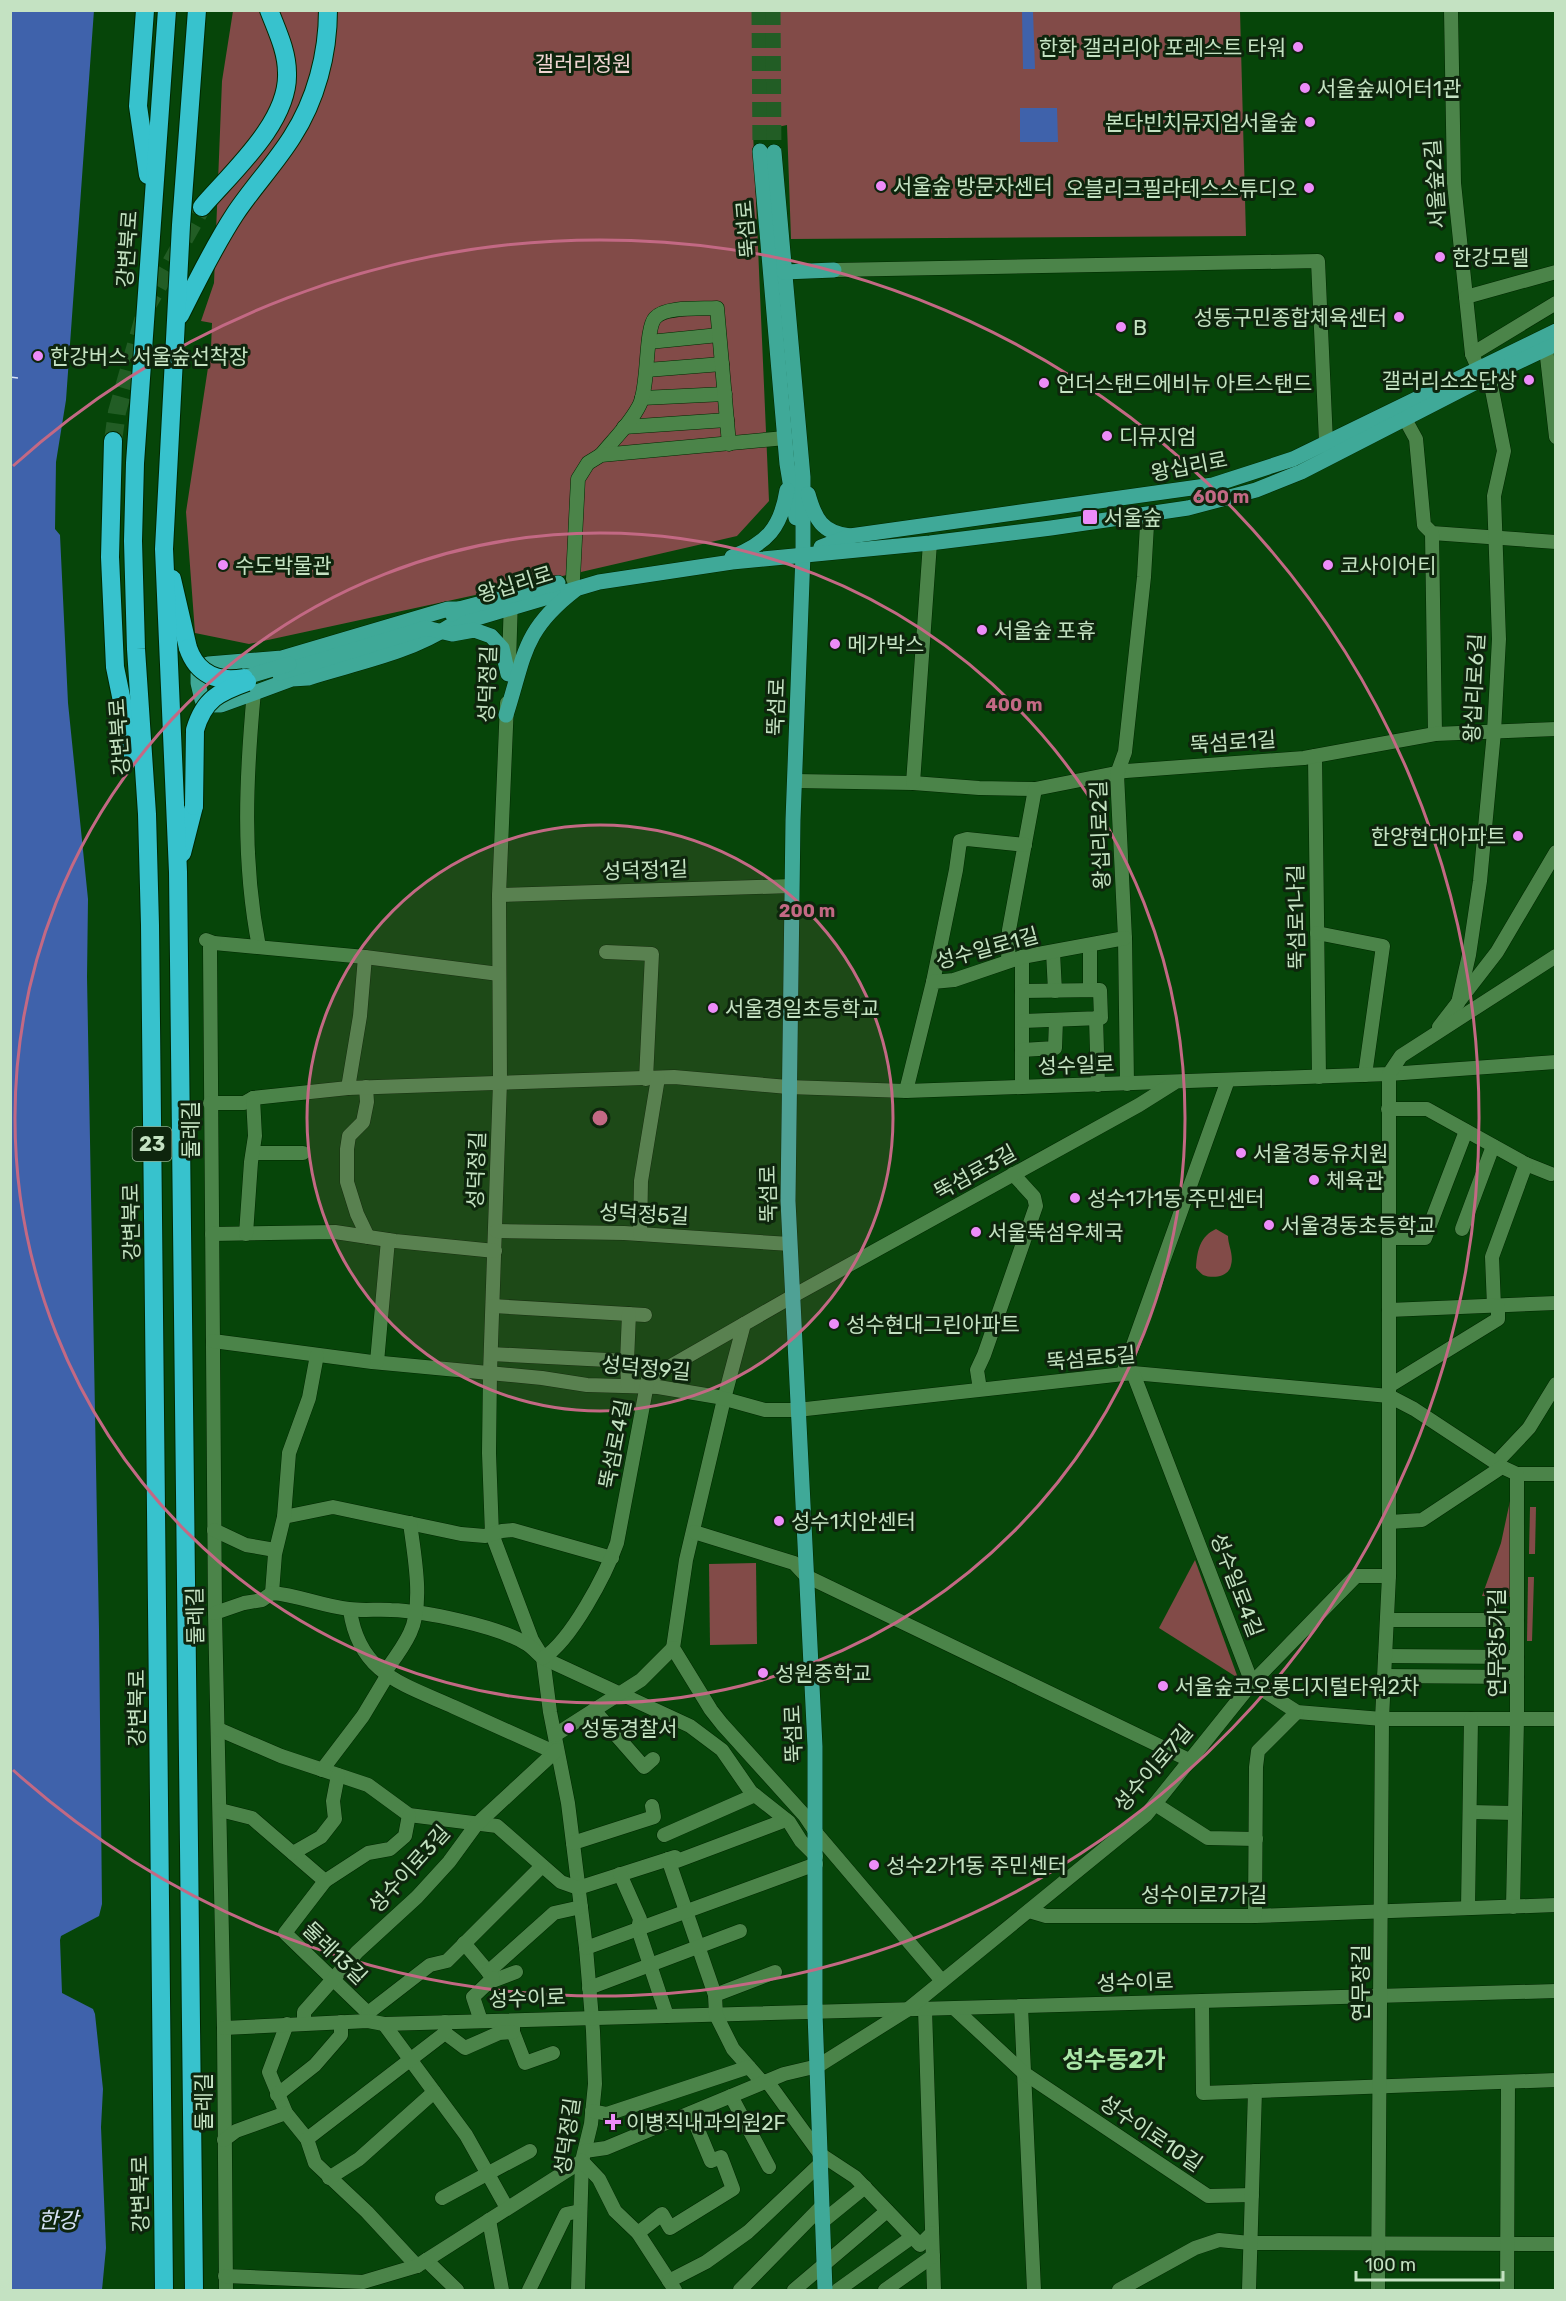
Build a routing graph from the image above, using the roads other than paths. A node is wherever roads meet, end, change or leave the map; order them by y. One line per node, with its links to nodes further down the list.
1 (145, 10): 9 (highway)
2 (167, 10): 9 (highway, 강변북로 / 23)
3 (197, 10): 8 (highway, 23)
4 (202, 10): 8 (highway)
5 (269, 10): 10 (highway)
6 (328, 10): 16 (highway)
7 (1451, 10): 14 (street, 서울숲2길)
8 (195, 37): 16 (highway, 23)
9 (153, 206): 61 (highway, 강변북로 / 23)
10 (202, 207)
11 (834, 270): 12 (main road); 33 (street)
12 (784, 272): 30 (main road, 뚝섬로); 35 (main road, 뚝섬로)
13 (1556, 272): 14 (street)
14 (1466, 297): 22 (street, 서울숲2길)
15 (1556, 303): 22 (street)
16 (177, 319): 42 (highway, 23)
17 (1556, 331): 22 (main road, 왕십리로)
18 (719, 335): 19 (street); 19 (street); 21 (street)
19 (649, 342): 23 (street)
20 (1551, 346): 22 (main road, 왕십리로); 29 (street)
21 (722, 364): 23 (street); 24 (street)
22 (1480, 366): 26 (main road, 왕십리로); 33 (main road, 왕십리로); 39 (street, 왕십리로6길)
23 (647, 370): 25 (street)
24 (725, 394): 25 (street); 27 (street)
25 (642, 398): 28 (street)
26 (1406, 418): 33 (main road, 왕십리로); 37 (street)
27 (727, 420): 28 (street); 32 (street)
28 (624, 427): 34 (street)
29 (1556, 437)
30 (784, 438): 32 (street); 35 (main road, 뚝섬로)
31 (113, 441): 61 (highway)
32 (729, 444): 34 (street)
33 (1330, 449): 36 (main road, 왕십리로); 38 (main road, 왕십리로)
34 (601, 455): 45 (street)
35 (796, 479): 38 (main road); 43 (main road, 뚝섬로); 44 (main road)
36 (1143, 515): 41 (main road, 왕십리로); 57 (street, 왕십리로2길)
37 (1432, 533): 39 (street); 55 (street)
38 (850, 536): 43 (main road, 왕십리로)
39 (1496, 538): 40 (street); 54 (street, 왕십리로6길)
40 (1556, 542)
41 (930, 543): 43 (main road, 왕십리로); 59 (street)
42 (164, 549): 51 (highway, bridge); 64 (highway, 23)
43 (803, 554): 44 (main road, 왕십리로); 45 (main road, 왕십리로); 58 (main road, 뚝섬로)
44 (732, 558): 45 (main road, 왕십리로)
45 (577, 582): 46 (main road, 왕십리로); 52 (main road)
46 (511, 602): 47 (main road, 왕십리로); 49 (main road, 왕십리로); 50 (street, 성덕정길)
47 (459, 609): 48 (main road, 왕십리로); 51 (main road)
48 (413, 629): 49 (main road, 왕십리로); 51 (main road, 왕십리로)
49 (441, 632): 50 (main road); 51 (main road)
50 (508, 674): 52 (street, 성덕정길)
51 (249, 684): 64 (highway, bridge); 70 (street)
52 (506, 715): 66 (street, 성덕정길)
53 (1556, 729): 54 (street, 뚝섬로1길)
54 (1494, 732): 55 (street, 뚝섬로1길); 82 (street, 왕십리로6길)
55 (1435, 734): 56 (street, 뚝섬로1길)
56 (1315, 756): 57 (street, 뚝섬로1길); 67 (street, 뚝섬로1나길)
57 (1117, 774): 60 (street, 뚝섬로1길); 68 (street, 왕십리로2길)
58 (795, 781): 59 (street, 뚝섬로1길); 65 (main road, 뚝섬로)
59 (913, 783): 60 (street, 뚝섬로1길)
60 (1035, 789): 62 (street)
61 (147, 823): 293 (highway, 강변북로 / 23)
62 (1025, 845): 76 (street); 78 (street)
63 (1556, 852): 82 (street)
64 (178, 872): 296 (highway, 23)
65 (792, 886): 66 (street, 성덕정1길); 100 (main road, 뚝섬로)
66 (499, 895): 77 (street, 성덕정길)
67 (1317, 933): 91 (street); 92 (street, 뚝섬로1나길)
68 (1125, 938): 69 (street, 성수일로1길); 83 (street, 왕십리로2길)
69 (1090, 945): 72 (street, 성수일로1길); 79 (street)
70 (259, 947): 74 (street); 105 (street, 둘레길)
71 (606, 952): 93 (street)
72 (1053, 952): 75 (street, 성수일로1길); 80 (street)
73 (1556, 956): 87 (street)
74 (365, 957): 77 (street); 102 (street)
75 (1022, 957): 76 (street, 성수일로1길); 81 (street)
76 (1008, 961): 78 (street, 성수일로1길)
77 (499, 974): 95 (street, 성덕정길)
78 (933, 982): 103 (street, 성수일로1길)
79 (1090, 990): 80 (street); 84 (street)
80 (1055, 991): 81 (street)
81 (1022, 992): 86 (street)
82 (1458, 1003): 87 (street)
83 (1126, 1013): 84 (street); 97 (street, 왕십리로2길)
84 (1098, 1016): 85 (street); 98 (street)
85 (1056, 1020): 86 (street); 88 (street)
86 (1023, 1021): 88 (street)
87 (1431, 1037): 90 (street)
88 (1023, 1050): 101 (street)
89 (1556, 1062): 90 (street, 성수일로)
90 (1389, 1074): 91 (street, 성수일로); 106 (street, 연무장길)
91 (1365, 1075): 92 (street, 성수일로)
92 (1319, 1077): 94 (street, 성수일로)
93 (652, 1078): 95 (street, 성수일로); 100 (street, 성수일로); 118 (street)
94 (1228, 1080): 96 (street, 성수일로); 138 (street)
95 (500, 1082): 99 (street, 성수일로); 115 (street, 성덕정길)
96 (1176, 1082): 97 (street, 성수일로); 112 (street, 뚝섬로3길)
97 (1127, 1084): 98 (street, 성수일로)
98 (1098, 1085): 101 (street, 성수일로)
99 (366, 1087): 102 (street, 성수일로); 119 (street)
100 (788, 1087): 103 (street, 성수일로); 122 (main road, 뚝섬로)
101 (1022, 1087): 103 (street, 성수일로)
102 (348, 1088): 104 (street, 성수일로)
103 (906, 1091)
104 (253, 1098): 105 (street, 성수일로); 109 (street)
105 (210, 1103): 116 (street, 둘레길)
106 (1389, 1109): 107 (street); 120 (street, 연무장길)
107 (1466, 1131): 108 (street); 120 (street)
108 (1494, 1146): 111 (street); 114 (street)
109 (253, 1153): 110 (street); 117 (street)
110 (303, 1153)
111 (1526, 1164): 113 (street); 127 (street)
112 (1013, 1174): 124 (street, 뚝섬로3길); 139 (street)
113 (1551, 1174)
114 (1462, 1229)
115 (496, 1231): 118 (street, 성덕정5길); 123 (street, 성덕정길)
116 (212, 1234): 117 (street); 132 (street, 둘레길)
117 (246, 1234): 119 (street)
118 (640, 1234): 122 (street, 성덕정5길)
119 (368, 1237): 121 (street)
120 (1389, 1238): 128 (street, 연무장길)
121 (388, 1240): 123 (street); 136 (street)
122 (790, 1244): 124 (main road, 뚝섬로)
123 (495, 1251): 126 (street, 성덕정길)
124 (793, 1296): 131 (street, 뚝섬로4길); 145 (main road, 뚝섬로)
125 (1556, 1303): 127 (street)
126 (493, 1306): 129 (street); 133 (street, 성덕정길)
127 (1496, 1306): 128 (street); 143 (street)
128 (1389, 1310): 143 (street, 연무장길)
129 (629, 1314): 130 (street); 135 (street)
130 (645, 1315)
131 (744, 1324): 142 (street, 뚝섬로4길); 144 (street)
132 (213, 1341): 134 (street, 성덕정9길); 152 (street, 둘레길)
133 (491, 1354): 135 (street); 137 (street, 성덕정길)
134 (317, 1355): 136 (street, 성덕정9길); 149 (street)
135 (627, 1361): 141 (street)
136 (377, 1362): 137 (street, 성덕정9길)
137 (490, 1373): 141 (street, 성덕정9길); 154 (street, 성덕정길)
138 (1128, 1373): 143 (street, 뚝섬로5길); 145 (street, 뚝섬로5길); 172 (street, 성수일로4길)
139 (979, 1383)
140 (1556, 1384): 146 (street)
141 (628, 1386): 142 (street, 성덕정9길)
142 (647, 1387): 144 (street, 성덕정9길); 156 (street, 뚝섬로4길)
143 (1389, 1391): 146 (street); 150 (street, 연무장길)
144 (724, 1399): 145 (street, 성덕정9길); 153 (street)
145 (797, 1410): 157 (main road, 뚝섬로)
146 (1499, 1465): 147 (street); 150 (street)
147 (1517, 1474): 148 (street); 164 (street, 연무장5가길)
148 (1556, 1474)
149 (284, 1517): 151 (street); 155 (street)
150 (1389, 1522): 158 (street, 연무장길)
151 (410, 1523): 154 (street); 162 (street)
152 (214, 1530): 155 (street); 161 (street, 둘레길)
153 (694, 1532): 157 (street); 165 (street)
154 (492, 1534): 156 (street); 168 (street, 성덕정길)
155 (275, 1550): 159 (street)
156 (612, 1558): 168 (street, 뚝섬로4길)
157 (806, 1576): 184 (street); 196 (main road, 뚝섬로)
158 (1389, 1576): 163 (street, 연무장길); 172 (street, 성수이로7길)
159 (272, 1593): 160 (street); 161 (street)
160 (350, 1610): 162 (street); 169 (street)
161 (215, 1613): 180 (street, 둘레길)
162 (416, 1613): 168 (street); 169 (street)
163 (1387, 1620): 164 (street); 166 (street, 연무장길)
164 (1517, 1620): 167 (street, 연무장5가길)
165 (673, 1648): 173 (street); 196 (street)
166 (1385, 1656): 167 (street); 170 (street, 연무장길)
167 (1517, 1657): 171 (street, 연무장5가길)
168 (543, 1658): 173 (street); 181 (street, 성덕정길)
169 (387, 1676): 182 (street); 185 (street)
170 (1384, 1676): 171 (street); 176 (street, 연무장길)
171 (1517, 1677): 178 (street, 연무장5가길)
172 (1252, 1683): 175 (street); 184 (street, 성수이로7길)
173 (620, 1694): 174 (street); 187 (street)
174 (594, 1710): 181 (street); 183 (street)
175 (1297, 1712): 176 (street); 198 (street)
176 (1382, 1719): 177 (street); 213 (street, 연무장길)
177 (1471, 1719): 178 (street); 191 (street)
178 (1517, 1719): 179 (street); 192 (street, 연무장5가길)
179 (1556, 1719)
180 (218, 1729): 185 (street); 190 (street, 둘레길)
181 (555, 1735): 182 (street, 성덕정길)
182 (556, 1751): 195 (street, 성수이로3길); 199 (street, 성덕정길)
183 (653, 1759)
184 (1189, 1761): 188 (street, 성수이로7길)
185 (322, 1770): 186 (street)
186 (338, 1775): 193 (street); 200 (street)
187 (755, 1796): 194 (street); 197 (street)
188 (1155, 1804): 198 (street); 212 (street, 성수이로7길)
189 (652, 1806): 199 (street)
190 (220, 1810): 200 (street); 246 (street, 둘레길)
191 (1470, 1812): 192 (street); 210 (street)
192 (1515, 1813): 209 (street, 연무장5가길)
193 (409, 1815): 195 (street); 205 (street)
194 (786, 1820): 201 (street); 202 (street)
195 (476, 1825): 203 (street); 224 (street, 성수이로3길)
196 (817, 1834): 202 (main road, 뚝섬로); 225 (street)
197 (664, 1835)
198 (1256, 1839): 214 (street)
199 (573, 1843): 206 (street, 성덕정길)
200 (293, 1852): 205 (street)
201 (668, 1859): 204 (street); 211 (street)
202 (816, 1860): 211 (street); 235 (main road, 뚝섬로)
203 (542, 1866): 206 (street); 217 (street)
204 (620, 1874): 206 (street); 215 (street)
205 (326, 1881): 224 (street, 둘레13길)
206 (578, 1888): 208 (street, 성덕정길)
207 (1556, 1905): 209 (street, 성수이로7가길)
208 (581, 1907): 219 (street, 성덕정길); 223 (street)
209 (1513, 1907): 210 (street, 성수이로7가길)
210 (1468, 1908): 213 (street, 성수이로7가길)
211 (686, 1911): 215 (street); 218 (street)
212 (1029, 1911): 214 (street, 성수이로7가길); 225 (street, 성수이로7길)
213 (1380, 1911): 214 (street, 성수이로7가길); 229 (street, 연무장길)
214 (1255, 1916)
215 (638, 1929): 219 (street); 220 (street)
216 (740, 1931): 218 (street)
217 (464, 1943): 223 (street); 238 (street)
218 (698, 1947): 220 (street); 228 (street)
219 (586, 1948): 226 (street, 성덕정길)
220 (650, 1965): 226 (street); 237 (street)
221 (516, 1972): 223 (street)
222 (775, 1972): 228 (street)
223 (490, 1975): 240 (street)
224 (333, 1979): 238 (street, 둘레13길); 242 (street, 성수이로3길)
225 (942, 1981): 234 (street, 성수이로7길)
226 (590, 1988): 239 (street, 성덕정길)
227 (1556, 1991): 229 (street, 성수이로)
228 (715, 1995): 236 (street)
229 (1381, 1996): 230 (street, 성수이로); 256 (street, 연무장길)
230 (1202, 2001): 231 (street, 성수이로); 257 (street)
231 (1021, 2006): 232 (street, 성수이로); 252 (street)
232 (955, 2008): 233 (street, 성수이로); 252 (street, 성수이로10길)
233 (925, 2009): 234 (street, 성수이로); 282 (street)
234 (907, 2010): 235 (street, 성수이로); 250 (street)
235 (815, 2013): 236 (street, 성수이로); 250 (main road, 뚝섬로)
236 (716, 2015): 237 (street, 성수이로); 251 (street)
237 (667, 2016): 239 (street, 성수이로)
238 (368, 2017): 241 (street, 성수이로); 244 (street, 성수이로)
239 (592, 2017): 245 (street, 성수이로); 261 (street, 성덕정길)
240 (481, 2021): 245 (street, 성수이로); 247 (street, 성수이로)
241 (341, 2022): 242 (street, 성수이로); 259 (street)
242 (304, 2023): 243 (street, 성수이로)
243 (287, 2024): 246 (street, 성수이로); 259 (street)
244 (384, 2024): 247 (street, 성수이로); 249 (street)
245 (513, 2026): 247 (street); 248 (street)
246 (224, 2028): 265 (street, 둘레길)
247 (445, 2028): 249 (street)
248 (553, 2053)
249 (409, 2060): 258 (street); 264 (street)
250 (818, 2066): 254 (street); 268 (main road, 뚝섬로)
251 (749, 2067): 254 (street); 261 (street)
252 (1024, 2073): 273 (street, 성수이로10길); 306 (street)
253 (1556, 2080): 255 (street)
254 (765, 2082): 260 (street); 268 (street)
255 (1508, 2082): 256 (street); 285 (street)
256 (1380, 2087): 257 (street); 286 (street, 연무장길)
257 (1255, 2091): 273 (street)
258 (434, 2092): 270 (street); 271 (street)
259 (277, 2095): 262 (street)
260 (731, 2096): 263 (street); 269 (street)
261 (592, 2110): 267 (street, 성덕정길)
262 (286, 2113): 264 (street); 265 (street)
263 (691, 2113): 267 (street); 281 (street)
264 (307, 2139): 271 (street)
265 (224, 2140): 291 (street, 둘레길)
266 (530, 2151): 270 (street)
267 (583, 2156): 276 (street); 277 (street, 성덕정길); 281 (street)
268 (820, 2159): 272 (street); 275 (main road, 뚝섬로); 292 (street)
269 (769, 2167)
270 (488, 2174): 274 (street); 276 (street)
271 (329, 2178): 289 (street)
272 (865, 2187): 278 (street); 280 (street)
273 (1252, 2195): 284 (street)
274 (442, 2198)
275 (822, 2206): 280 (main road, 뚝섬로); 301 (street)
276 (507, 2208): 279 (street)
277 (580, 2211): 299 (street); 300 (street, 성덕정길)
278 (887, 2211): 283 (street); 290 (street)
279 (489, 2220): 289 (street); 298 (street)
280 (822, 2222): 290 (main road, 뚝섬로)
281 (638, 2233): 292 (street)
282 (932, 2233): 283 (street); 288 (street)
283 (912, 2237): 304 (street)
284 (1250, 2243): 286 (street); 307 (street); 308 (street)
285 (1508, 2243): 286 (street); 287 (street); 310 (street)
286 (1378, 2244): 309 (street, 연무장길)
287 (1556, 2244)
288 (933, 2256): 295 (street); 305 (street)
289 (421, 2263): 291 (street); 294 (street)
290 (824, 2267): 302 (street); 303 (main road, 뚝섬로)
291 (225, 2276): 297 (street, 둘레길)
292 (672, 2286)
293 (163, 2287)
294 (452, 2289)
295 (932, 2289)
296 (194, 2290)
297 (226, 2290)
298 (502, 2290)
299 (530, 2290)
300 (578, 2290)
301 (740, 2290)
302 (794, 2290)
303 (825, 2290)
304 (838, 2290)
305 (885, 2290)
306 (1034, 2290)
307 (1119, 2290)
308 (1249, 2290)
309 (1378, 2290)
310 (1507, 2290)

